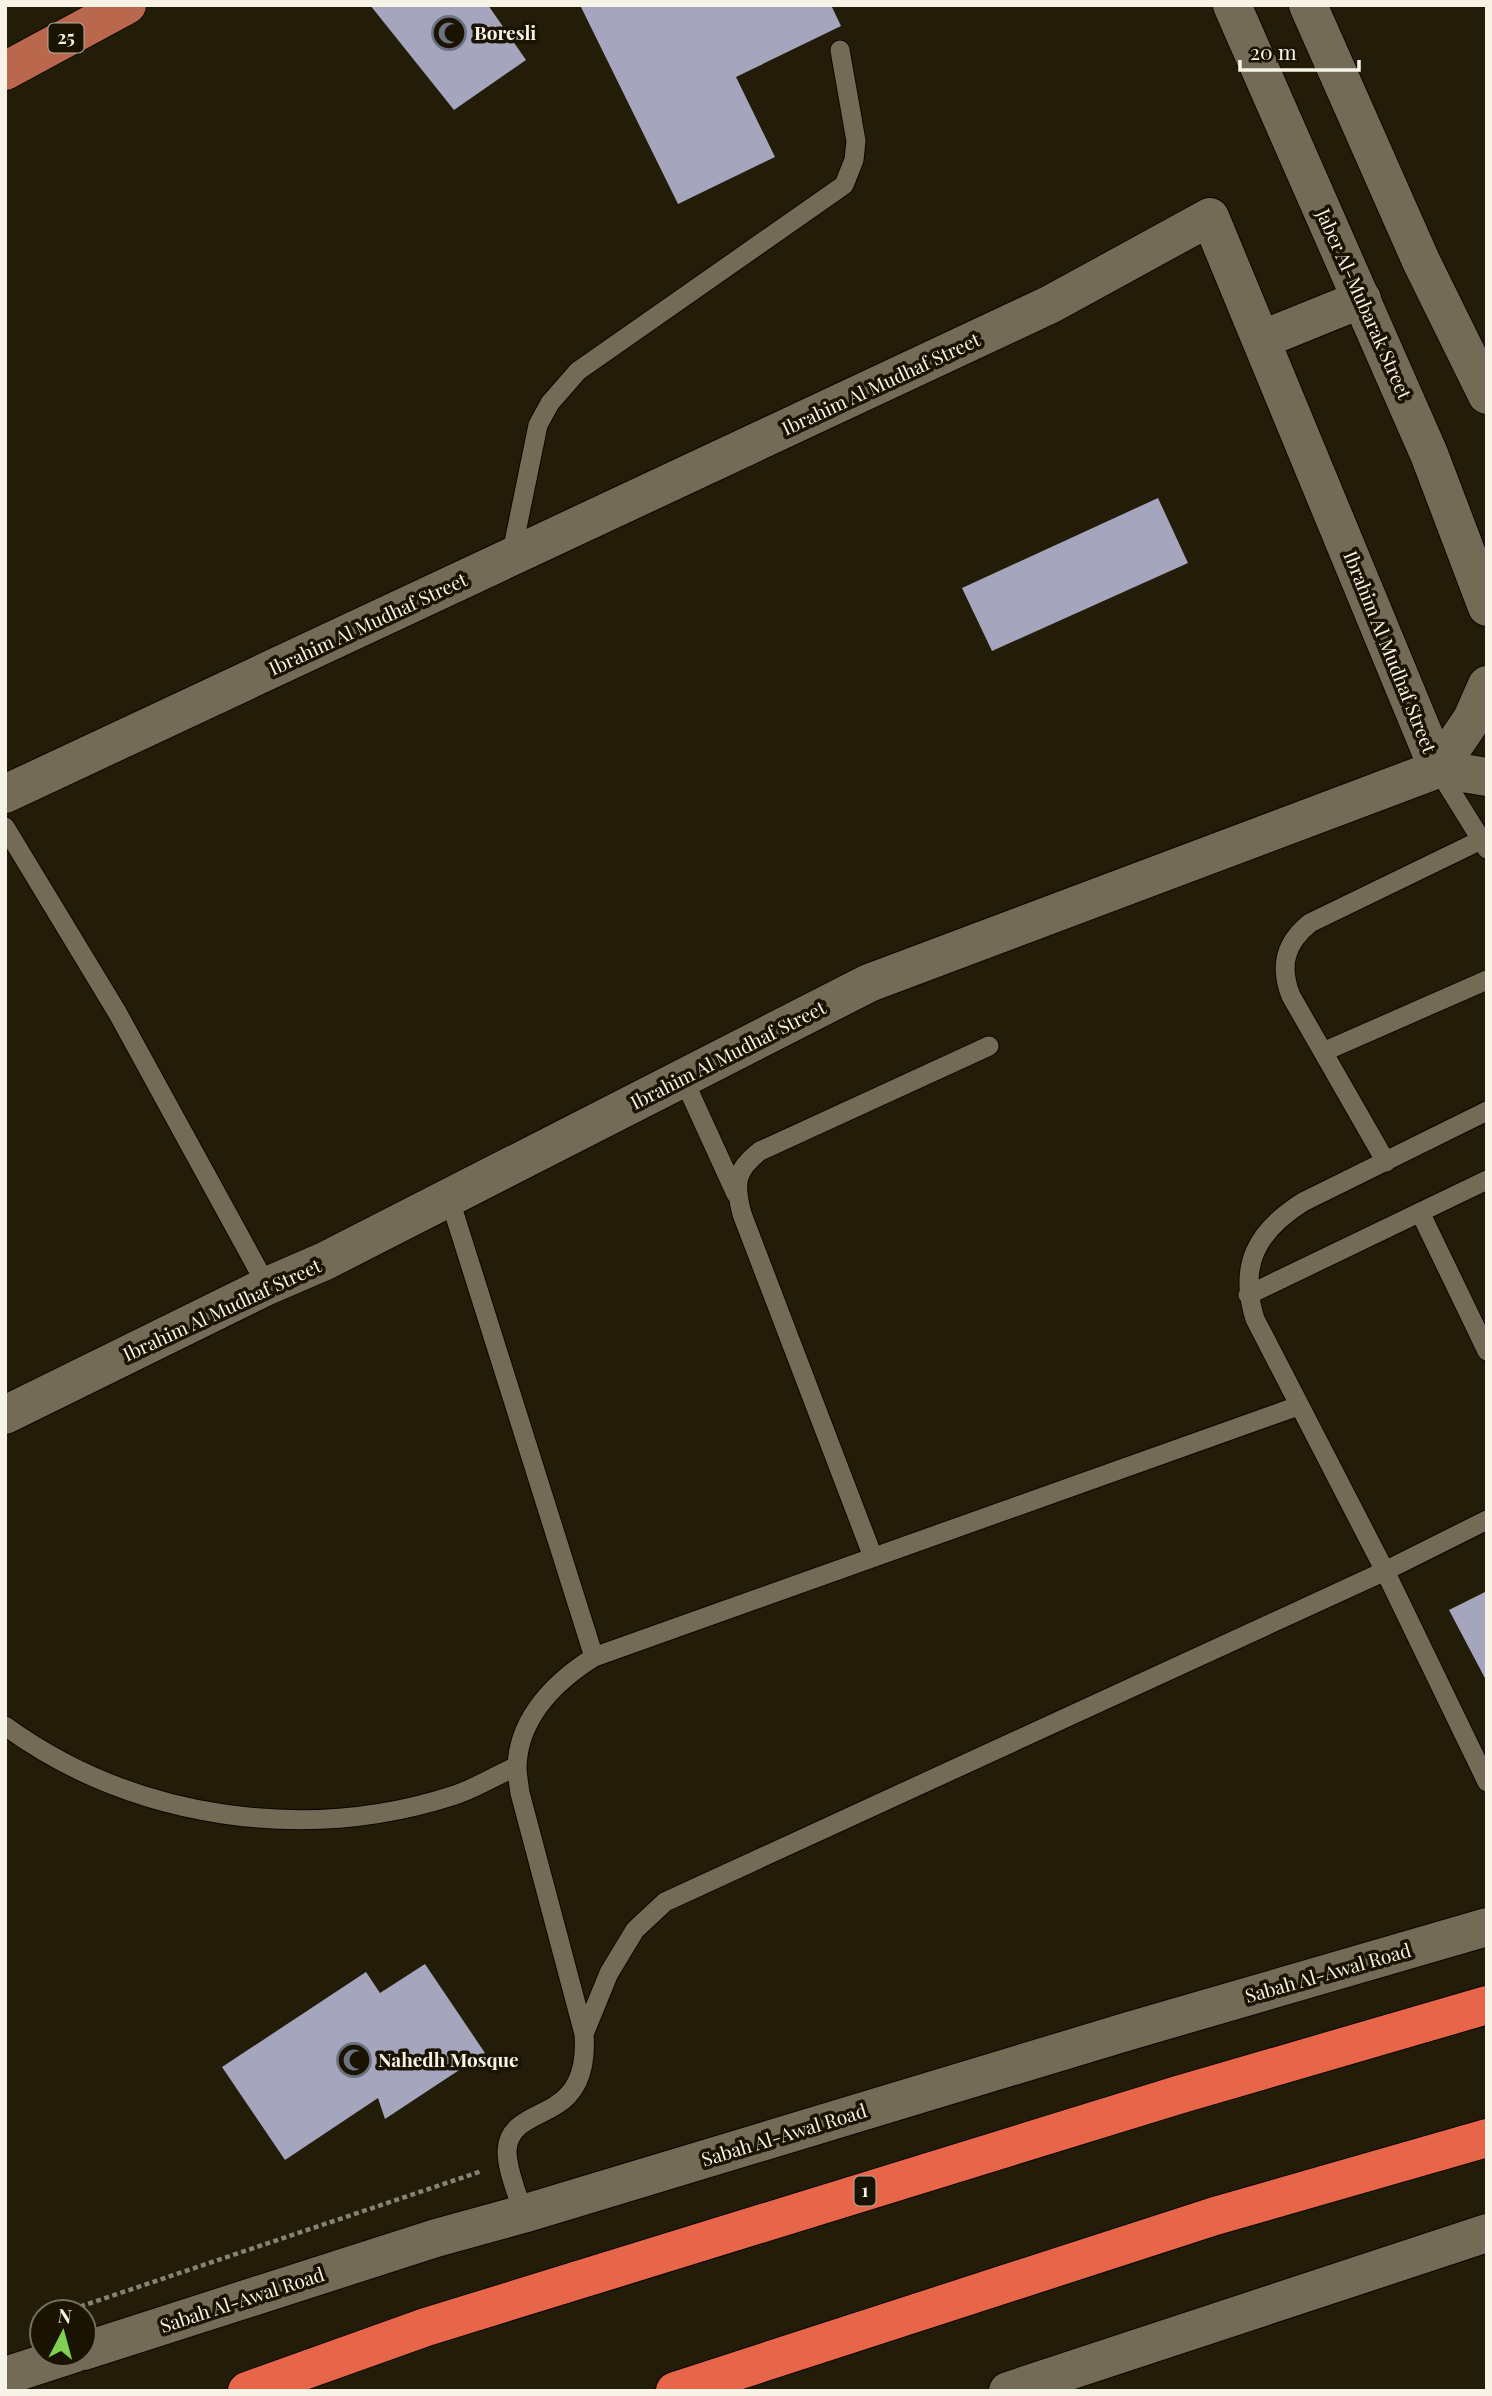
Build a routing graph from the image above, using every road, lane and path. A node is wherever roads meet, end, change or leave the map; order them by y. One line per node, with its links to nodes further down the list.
1 (127, 5): 5 (main road, 25)
2 (1233, 5): 6 (street, Jaber Al-Mubarak Street)
3 (1308, 5): 8 (street)
4 (841, 50): 10 (lane)
5 (5, 71)
6 (1362, 299): 7 (street); 9 (street, Jaber Al-Mubarak Street)
7 (1262, 340): 10 (street, Ibrahim Al Mudhaf Street); 13 (street, Ibrahim Al Mudhaf Street)
8 (1487, 396)
9 (1475, 535): 11 (street, Jaber Al-Mubarak Street)
10 (511, 557): 15 (street, Ibrahim Al Mudhaf Street)
11 (1487, 607)
12 (1487, 685): 13 (street, Ibrahim Al Mudhaf Street)
13 (1438, 769): 14 (street, Ibrahim Al Mudhaf Street); 17 (lane); 21 (street, Ibrahim Al Mudhaf Street)
14 (1487, 777)
15 (5, 794)
16 (5, 827): 28 (lane)
17 (1484, 844): 20 (lane)
18 (1487, 980): 20 (lane)
19 (989, 1046): 25 (lane)
20 (1323, 1052): 23 (lane)
21 (683, 1078): 25 (lane); 26 (street, Ibrahim Al Mudhaf Street)
22 (1487, 1111): 23 (lane)
23 (1385, 1162): 29 (lane)
24 (1487, 1180): 27 (lane)
25 (737, 1195): 34 (lane)
26 (449, 1197): 28 (street, Ibrahim Al Mudhaf Street); 36 (lane)
27 (1420, 1212): 29 (lane); 30 (lane)
28 (267, 1286): 32 (street, Ibrahim Al Mudhaf Street)
29 (1248, 1295): 31 (lane)
30 (1487, 1351)
31 (1298, 1406): 34 (lane); 35 (lane)
32 (5, 1415)
33 (1487, 1520): 35 (lane)
34 (873, 1557): 36 (lane)
35 (1385, 1571): 39 (lane); 42 (lane)
36 (594, 1657): 38 (lane)
37 (5, 1727): 38 (lane)
38 (517, 1766): 42 (lane)
39 (1487, 1782)
40 (1487, 1927): 45 (street, Sabah Al-Awal Road)
41 (1487, 2005): 51 (highway, 1)
42 (584, 2034): 44 (lane)
43 (1487, 2138): 52 (highway)
44 (509, 2162): 45 (lane); 47 (path)
45 (523, 2214): 48 (street, Sabah Al-Awal Road)
46 (1487, 2233): 53 (street)
47 (98, 2301)
48 (98, 2346)
49 (30, 2368): 50 (street)
50 (5, 2376)
51 (247, 2391)
52 (674, 2391)
53 (1008, 2391)

